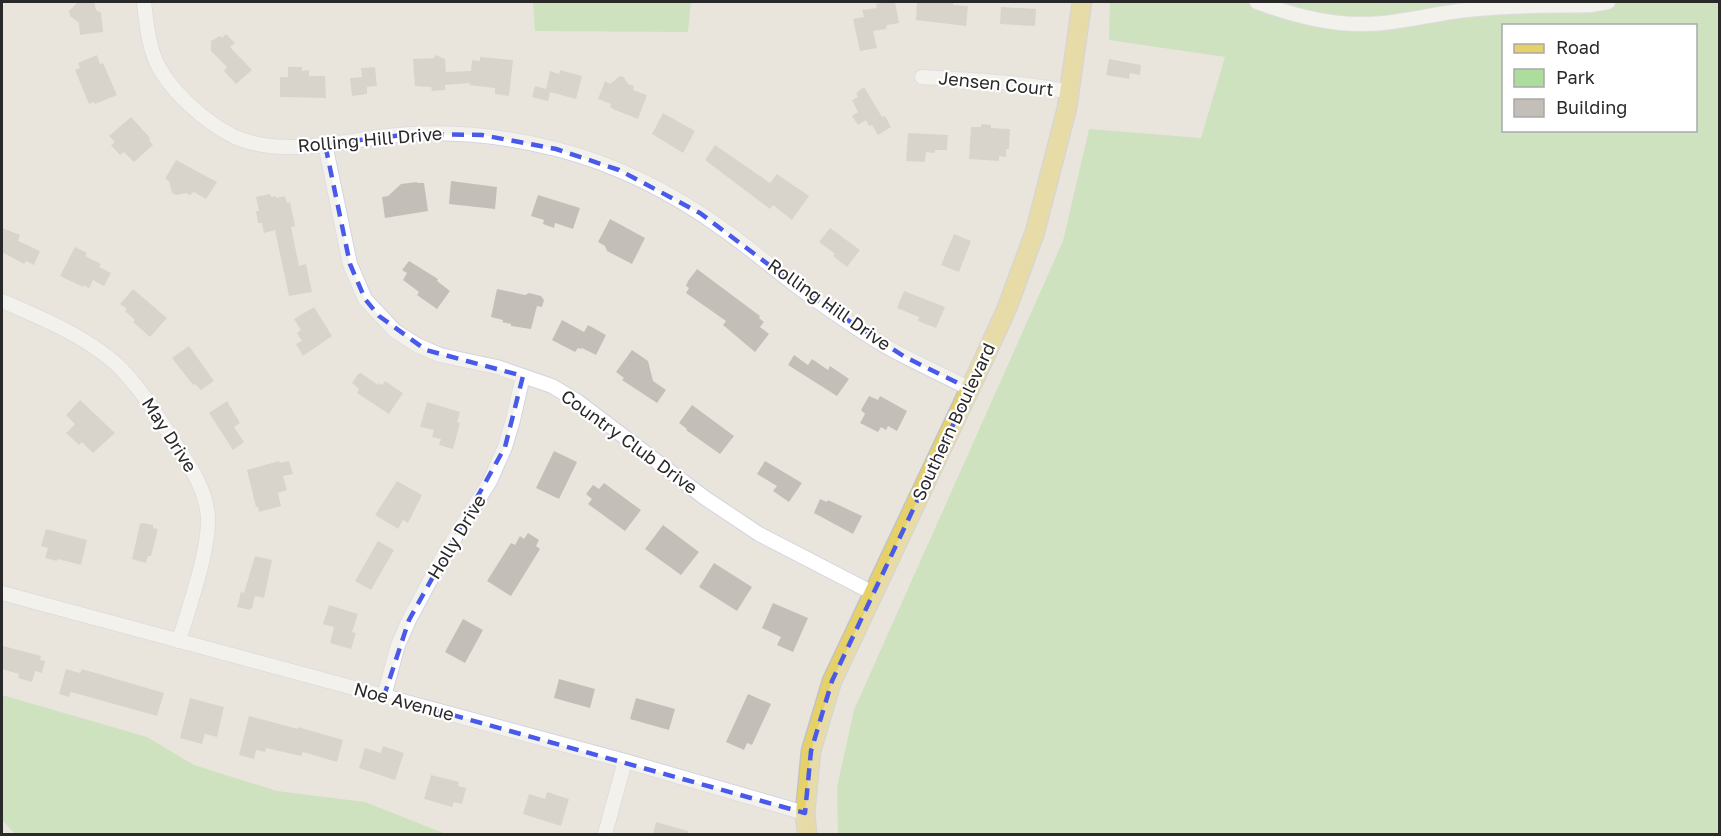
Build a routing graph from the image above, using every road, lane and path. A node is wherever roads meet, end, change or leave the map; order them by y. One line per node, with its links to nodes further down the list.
1 (144, 2): 7 (street, Rolling Hill Drive)
2 (1082, 2): 6 (main road, Southern Boulevard)
3 (1257, 2): 4 (street)
4 (1608, 2)
5 (922, 77): 6 (street, Jensen Court)
6 (1070, 92): 10 (main road, Southern Boulevard)
7 (325, 144): 9 (street, Country Club Drive); 10 (street, Rolling Hill Drive)
8 (2, 301): 13 (street, May Drive)
9 (523, 376): 12 (street, Country Club Drive); 14 (street, Holly Drive)
10 (970, 389): 12 (main road, Southern Boulevard)
11 (2, 593): 13 (street, Noe Avenue)
12 (873, 593): 16 (main road, Southern Boulevard)
13 (179, 641): 14 (street, Noe Avenue)
14 (384, 696): 15 (street, Noe Avenue)
15 (625, 761): 16 (street, Noe Avenue); 17 (street)
16 (806, 813): 18 (main road, Southern Boulevard)
17 (604, 834)
18 (807, 834)

